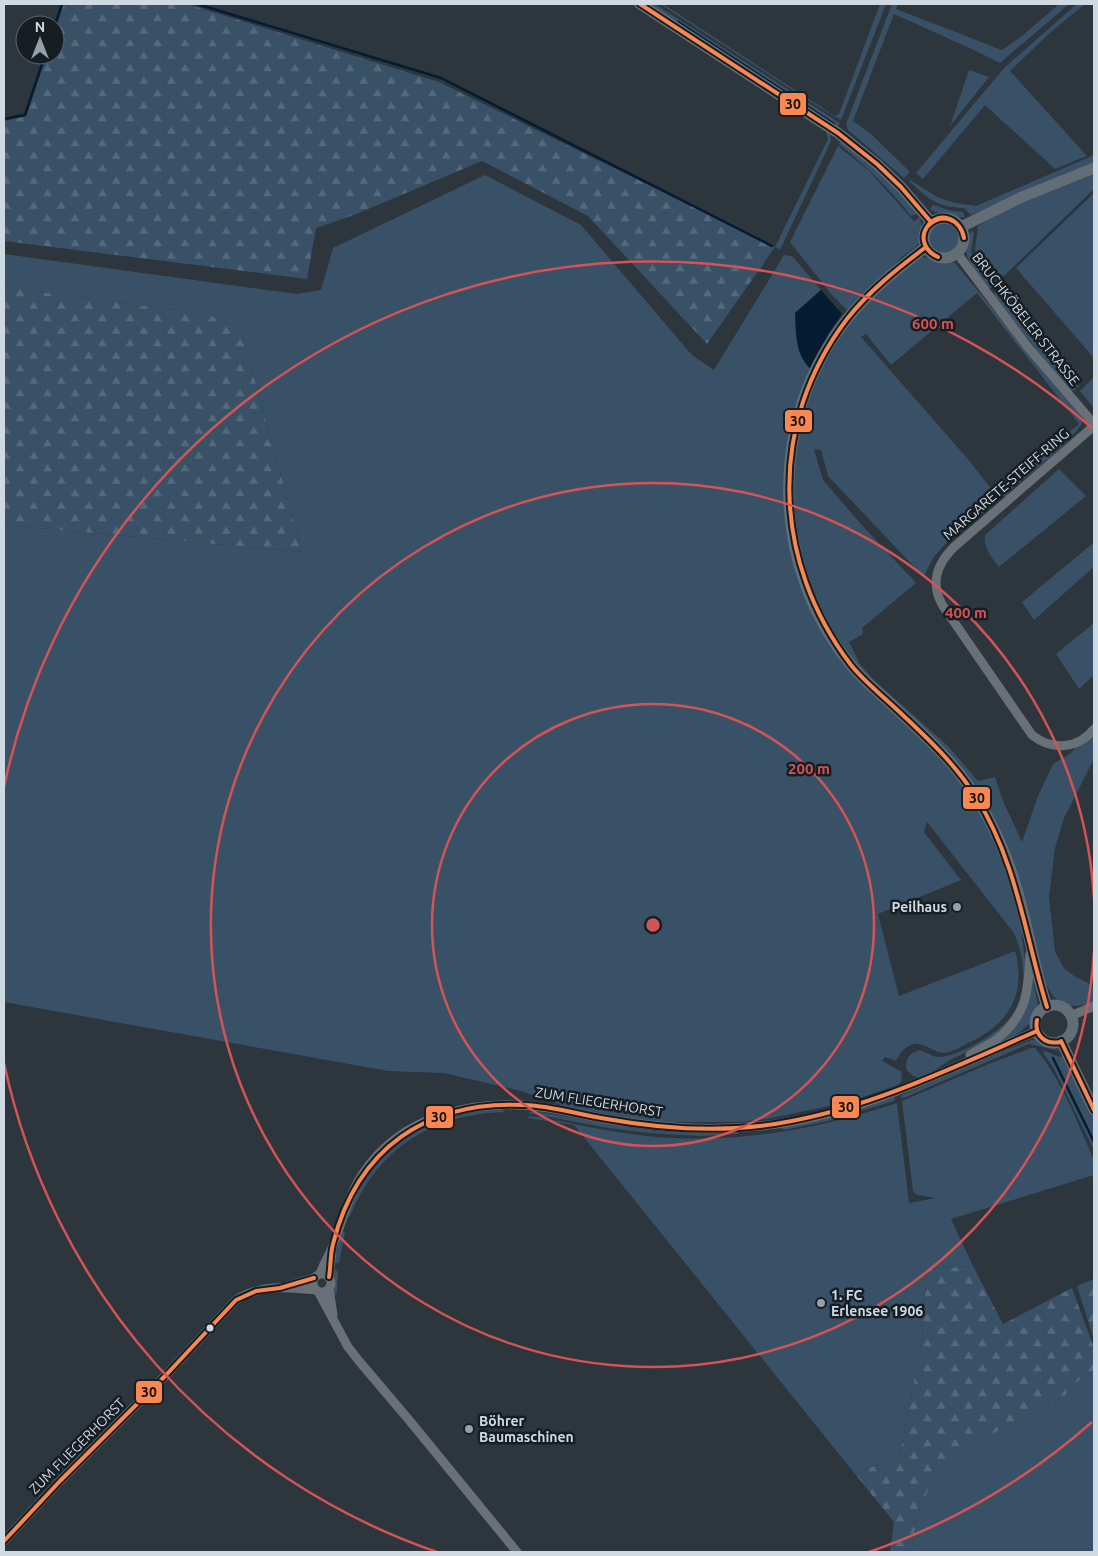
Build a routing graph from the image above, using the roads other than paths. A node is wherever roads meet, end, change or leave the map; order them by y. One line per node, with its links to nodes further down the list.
1 (640, 4): 3 (main road)
2 (1094, 168): 4 (main road)
3 (931, 222): 4 (main road); 5 (main road)
4 (961, 227): 6 (main road)
5 (926, 247): 6 (main road); 9 (main road)
6 (957, 253): 7 (street, BRUCHKÖBELER STRASSE)
7 (1094, 425): 8 (street, MARGARETE-STEIFF-RING)
8 (1094, 729)
9 (1030, 944): 11 (main road); 15 (street)
10 (1094, 1006): 12 (street)
11 (1047, 1007): 12 (main road); 13 (main road)
12 (1072, 1016): 14 (main road)
13 (1037, 1031): 14 (main road); 15 (street, ZUM FLIEGERHORST)
14 (1061, 1041): 16 (main road)
15 (945, 1071): 17 (street, ZUM FLIEGERHORST)
16 (1094, 1110)
17 (321, 1276): 18 (street, ZUM FLIEGERHORST); 19 (street); 20 (street)
18 (286, 1287): 20 (street, ZUM FLIEGERHORST); 22 (street, ZUM FLIEGERHORST)
19 (329, 1288): 20 (street); 21 (street)
20 (317, 1290): 21 (street)
21 (334, 1318): 23 (street)
22 (4, 1541)
23 (517, 1552)

